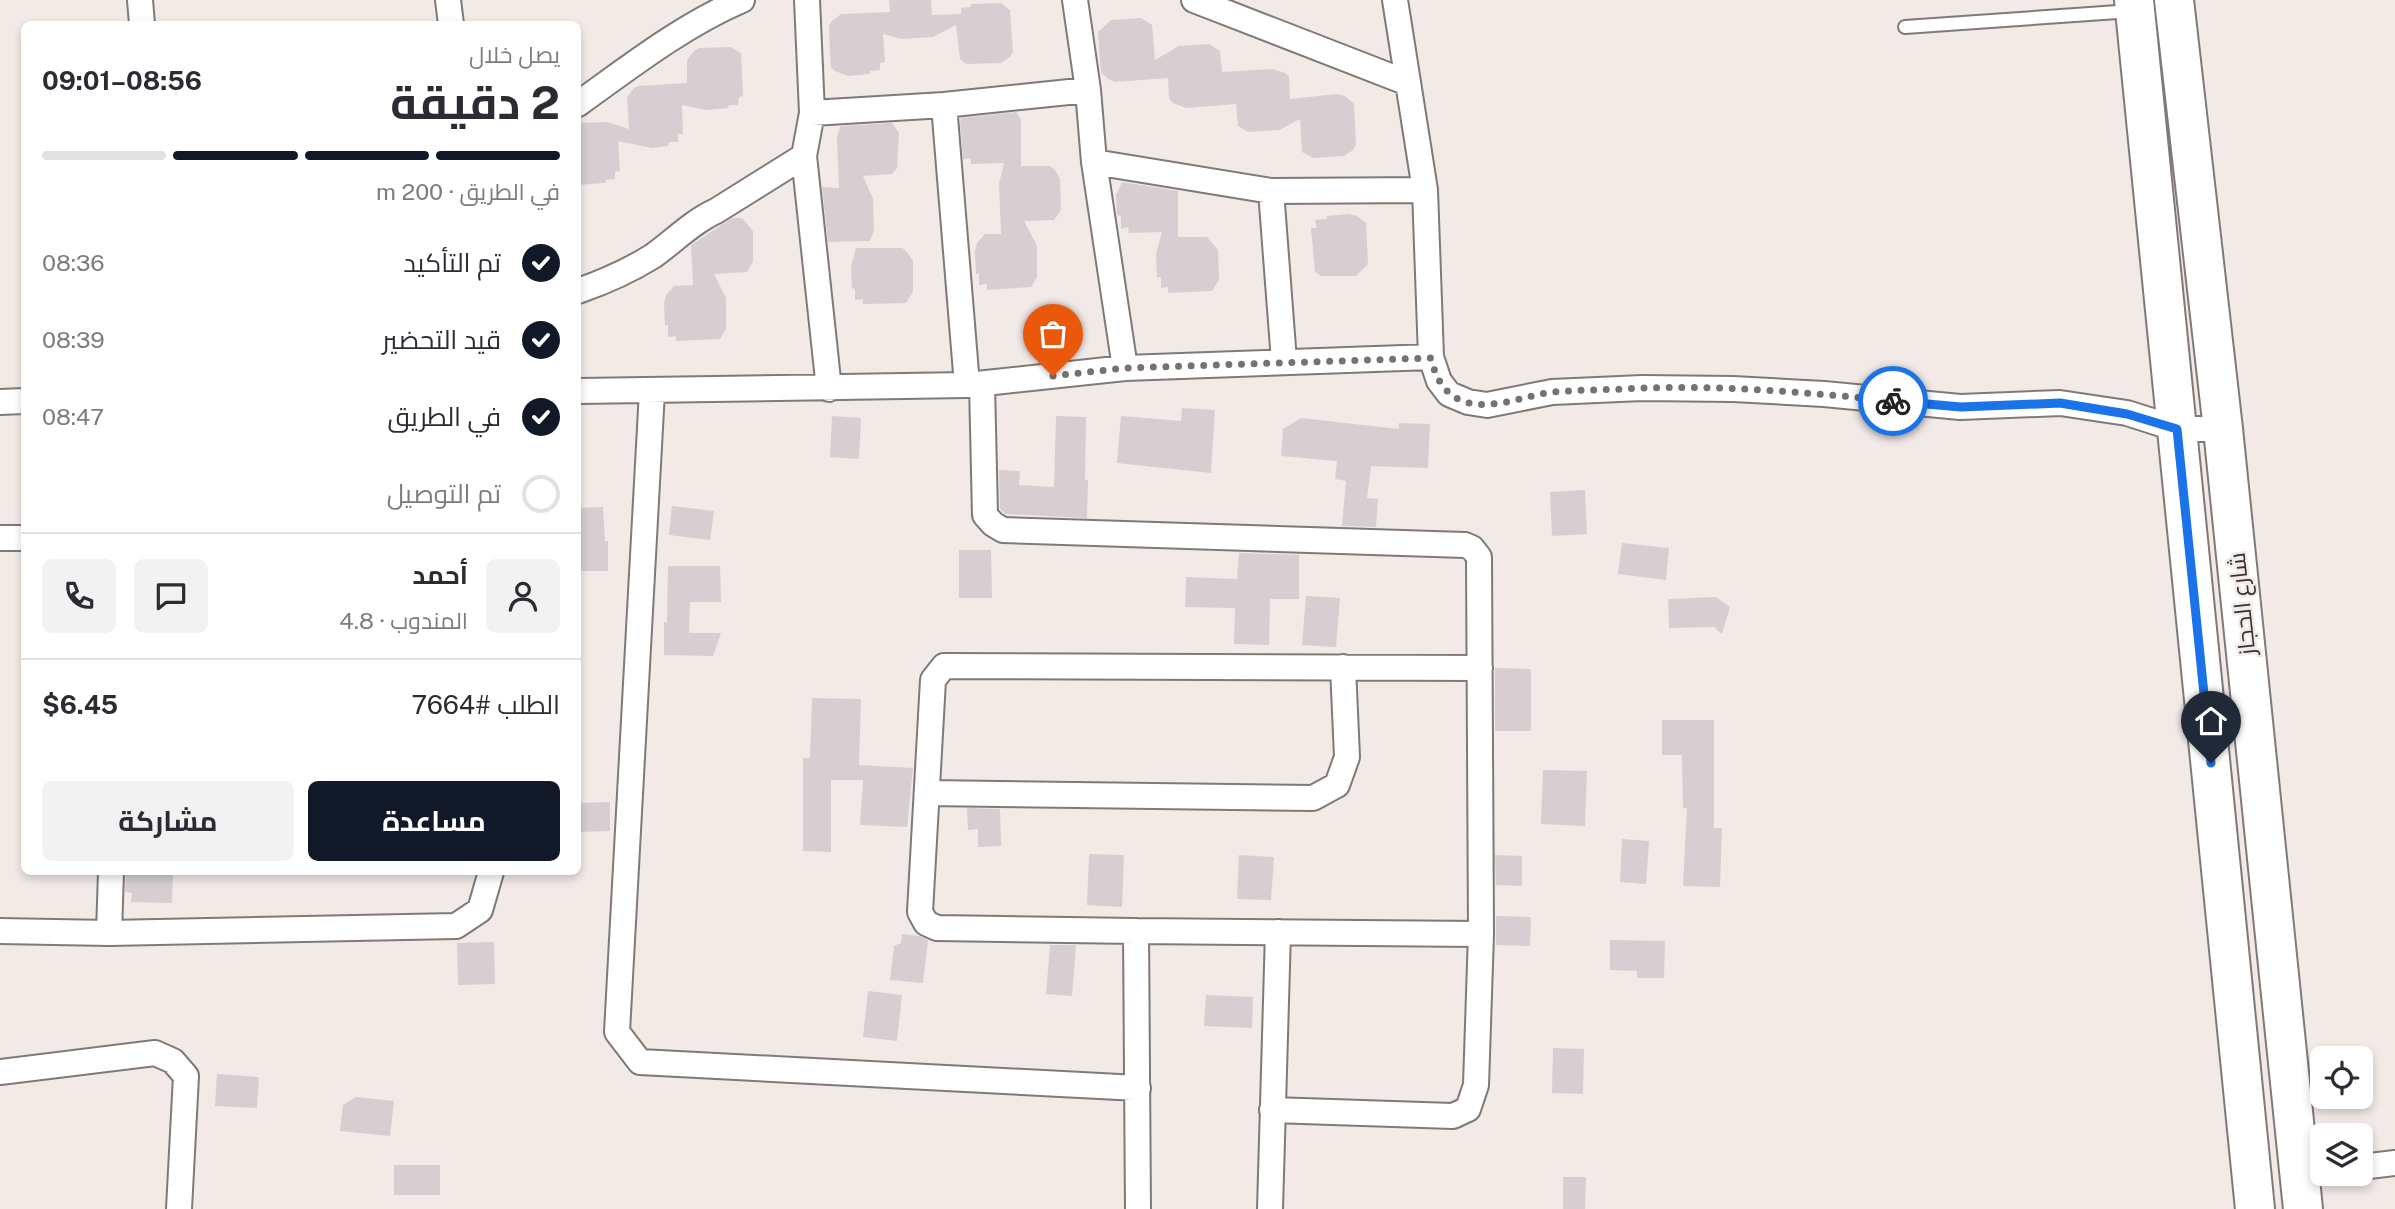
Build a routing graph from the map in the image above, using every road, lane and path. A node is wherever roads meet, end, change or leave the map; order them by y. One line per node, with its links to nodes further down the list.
1 (140, 0): 10 (street)
2 (448, 0): 11 (street)
3 (742, 0): 15 (street)
4 (807, 0): 17 (street)
5 (1075, 0): 14 (street)
6 (1194, 0): 13 (street)
7 (1395, 0): 13 (street)
8 (2175, 0): 33 (main road, شارع الحجاز)
9 (2134, 5): 12 (lane); 32 (main road, شارع الحجاز)
10 (142, 21)
11 (451, 21)
12 (1905, 27)
13 (1408, 83): 20 (street)
14 (1087, 90): 16 (street); 19 (street)
15 (581, 102)
16 (944, 105): 17 (street); 26 (street)
17 (812, 113): 18 (street)
18 (804, 156): 22 (street); 27 (street)
19 (1094, 162): 21 (street); 25 (street)
20 (1425, 190): 21 (street); 23 (street)
21 (1271, 191): 24 (street)
22 (581, 290)
23 (1431, 358): 24 (street); 32 (street)
24 (1284, 361): 25 (street)
25 (1125, 368): 26 (street)
26 (974, 385): 27 (street); 37 (street)
27 (829, 389): 29 (street)
28 (581, 391): 29 (street)
29 (652, 391): 47 (street)
30 (21, 401): 31 (street)
31 (0, 402)
32 (2177, 429): 33 (street); 55 (main road, شارع الحجاز)
33 (2224, 429): 51 (main road, شارع الحجاز)
34 (0, 538): 35 (street)
35 (21, 538)
36 (1343, 667): 37 (street); 38 (street); 38 (street)
37 (1480, 668): 45 (street)
38 (928, 793): 42 (street)
39 (111, 875): 44 (street)
40 (490, 875): 44 (street)
41 (0, 931): 44 (street)
42 (1136, 931): 43 (street); 47 (street)
43 (1278, 932): 45 (street); 48 (street)
44 (109, 933)
45 (1481, 934): 48 (street)
46 (0, 1072): 52 (street)
47 (1138, 1088): 53 (street)
48 (1272, 1110): 54 (street)
49 (2395, 1163): 50 (street)
50 (2373, 1166)
51 (2308, 1184)
52 (179, 1209)
53 (1138, 1209)
54 (1270, 1209)
55 (2255, 1209)

